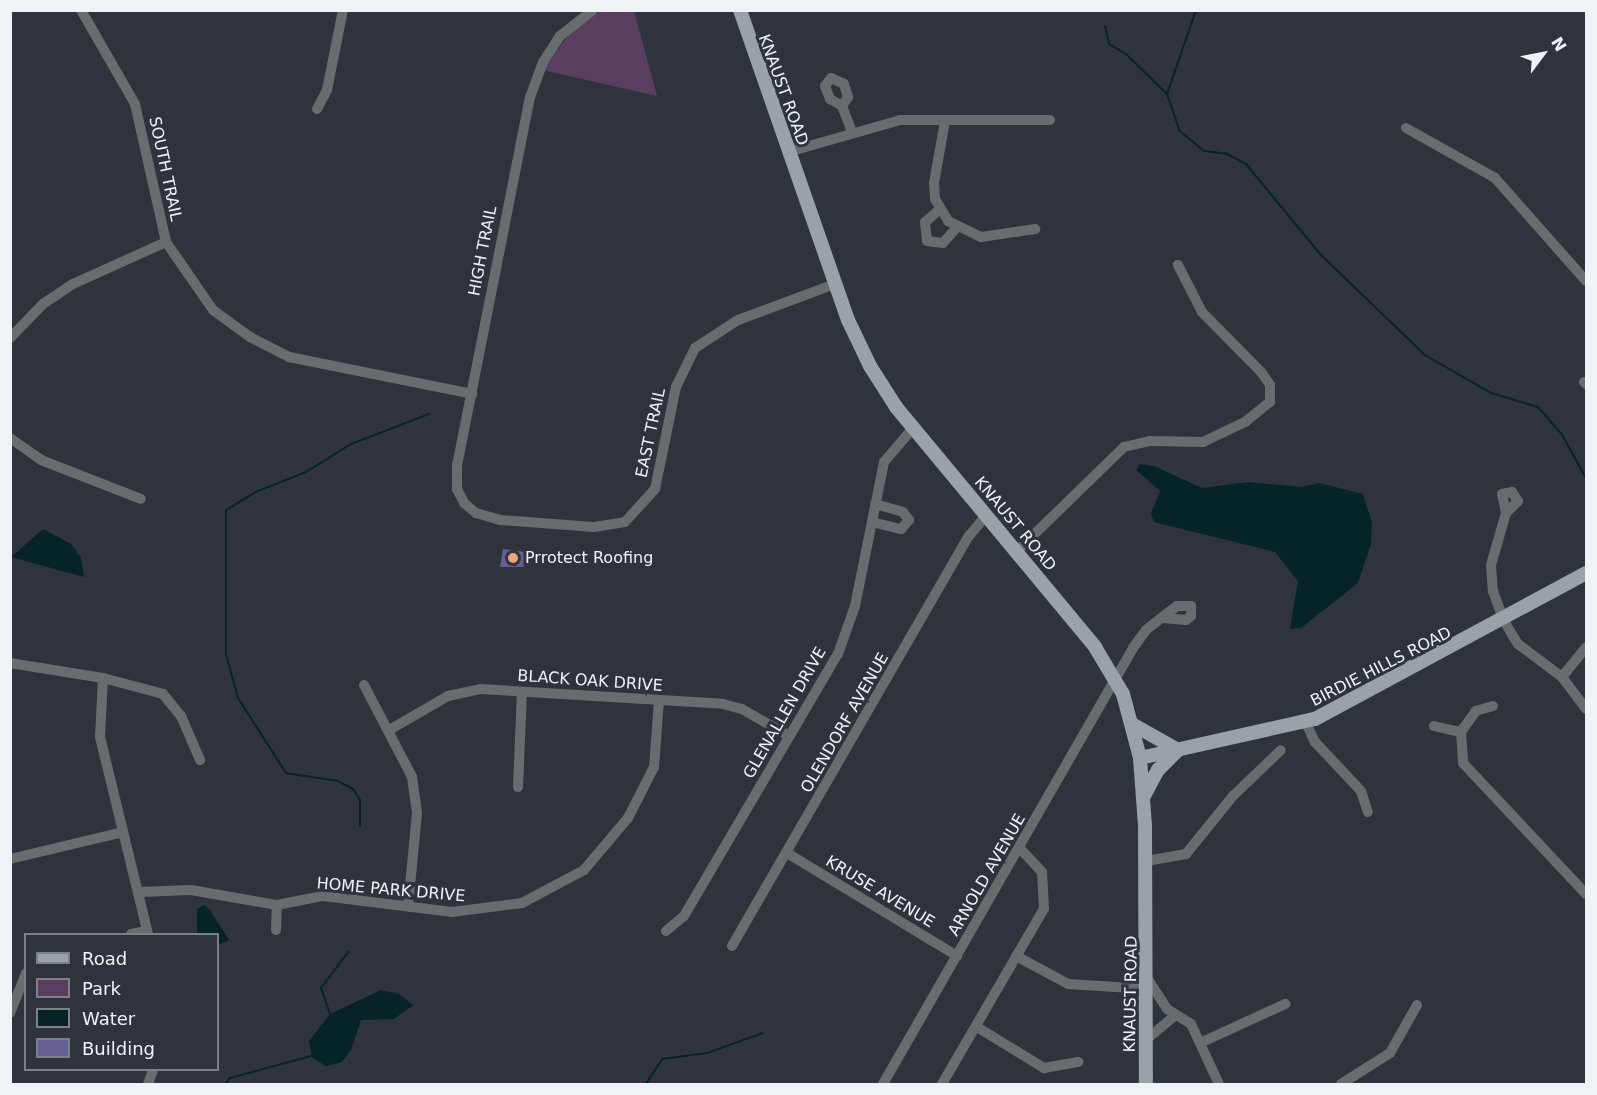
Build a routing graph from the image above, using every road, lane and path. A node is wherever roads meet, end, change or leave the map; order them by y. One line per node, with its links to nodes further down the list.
1 (81, 10): 15 (street, SOUTH TRAIL)
2 (343, 10): 6 (street)
3 (593, 10): 20 (street, HIGH TRAIL)
4 (740, 10): 11 (main road, KNAUST ROAD)
5 (842, 106): 10 (street)
6 (317, 109)
7 (1050, 120): 8 (street)
8 (945, 121): 10 (street); 12 (street)
9 (1406, 128): 17 (street)
10 (851, 130): 11 (street)
11 (788, 152): 18 (main road, KNAUST ROAD)
12 (939, 210): 13 (street); 13 (street)
13 (956, 228): 14 (street)
14 (1035, 229)
15 (166, 242): 19 (street); 20 (street, SOUTH TRAIL)
16 (1178, 265): 29 (street)
17 (1587, 281)
18 (836, 284): 21 (main road, KNAUST ROAD); 25 (street, EAST TRAIL)
19 (10, 338)
20 (472, 394): 25 (street, HIGH TRAIL)
21 (913, 428): 24 (street, GLENALLEN DRIVE); 27 (main road, KNAUST ROAD)
22 (10, 438): 23 (street)
23 (141, 499)
24 (875, 504): 28 (street, GLENALLEN DRIVE); 28 (street)
25 (476, 513)
26 (1506, 513): 32 (street)
27 (986, 516): 29 (main road, KNAUST ROAD); 58 (street, OLENDORF AVENUE)
28 (872, 522): 48 (street, GLENALLEN DRIVE)
29 (1016, 552): 37 (main road, KNAUST ROAD)
30 (1587, 573): 32 (main road, BIRDIE HILLS ROAD)
31 (1163, 618): 37 (street, ARNOLD AVENUE)
32 (1504, 621): 36 (street); 43 (main road, BIRDIE HILLS ROAD)
33 (1587, 646): 36 (street)
34 (10, 663): 35 (street)
35 (103, 678): 52 (street); 56 (street)
36 (1562, 678): 42 (street)
37 (1117, 681): 44 (main road, KNAUST ROAD); 57 (street, ARNOLD AVENUE)
38 (364, 685): 46 (street)
39 (522, 692): 40 (street, BLACK OAK DRIVE); 46 (street, BLACK OAK DRIVE); 53 (street)
40 (659, 700): 48 (street, BLACK OAK DRIVE); 64 (street, HOME PARK DRIVE)
41 (1493, 706): 47 (street)
42 (1587, 709)
43 (1306, 723): 49 (main road, BIRDIE HILLS ROAD); 55 (street)
44 (1132, 724): 49 (main road); 51 (main road, KNAUST ROAD)
45 (1434, 726): 47 (street)
46 (391, 729): 64 (street)
47 (1461, 732): 62 (street)
48 (789, 736): 66 (street, GLENALLEN DRIVE)
49 (1178, 750): 51 (main road, BIRDIE HILLS ROAD); 54 (main road)
50 (1281, 750): 60 (street)
51 (1140, 758): 54 (main road, KNAUST ROAD)
52 (200, 760)
53 (518, 787)
54 (1143, 798): 60 (main road, KNAUST ROAD)
55 (1368, 812)
56 (123, 832): 59 (street); 61 (street)
57 (1020, 848): 69 (street, ARNOLD AVENUE); 70 (street)
58 (787, 853): 68 (street, OLENDORF AVENUE); 69 (street, KRUSE AVENUE)
59 (10, 859)
60 (1146, 861): 72 (main road, KNAUST ROAD)
61 (139, 892): 63 (street, HOME PARK DRIVE); 67 (street)
62 (1587, 894)
63 (276, 905): 64 (street, HOME PARK DRIVE); 65 (street)
64 (408, 907)
65 (276, 930)
66 (666, 931)
67 (147, 933)
68 (732, 946)
69 (957, 956): 81 (street, ARNOLD AVENUE)
70 (1016, 956): 72 (street); 77 (street)
71 (24, 978): 75 (street)
72 (1149, 985): 76 (street); 78 (main road, KNAUST ROAD)
73 (1285, 1004): 79 (street)
74 (1417, 1005): 85 (street)
75 (10, 1013)
76 (1174, 1016): 78 (street); 79 (street)
77 (977, 1027): 80 (street); 82 (street)
78 (1147, 1039): 83 (main road, KNAUST ROAD)
79 (1200, 1043): 84 (street)
80 (1078, 1062)
81 (883, 1084)
82 (942, 1084)
83 (1146, 1084)
84 (1219, 1084)
85 (1341, 1084)

